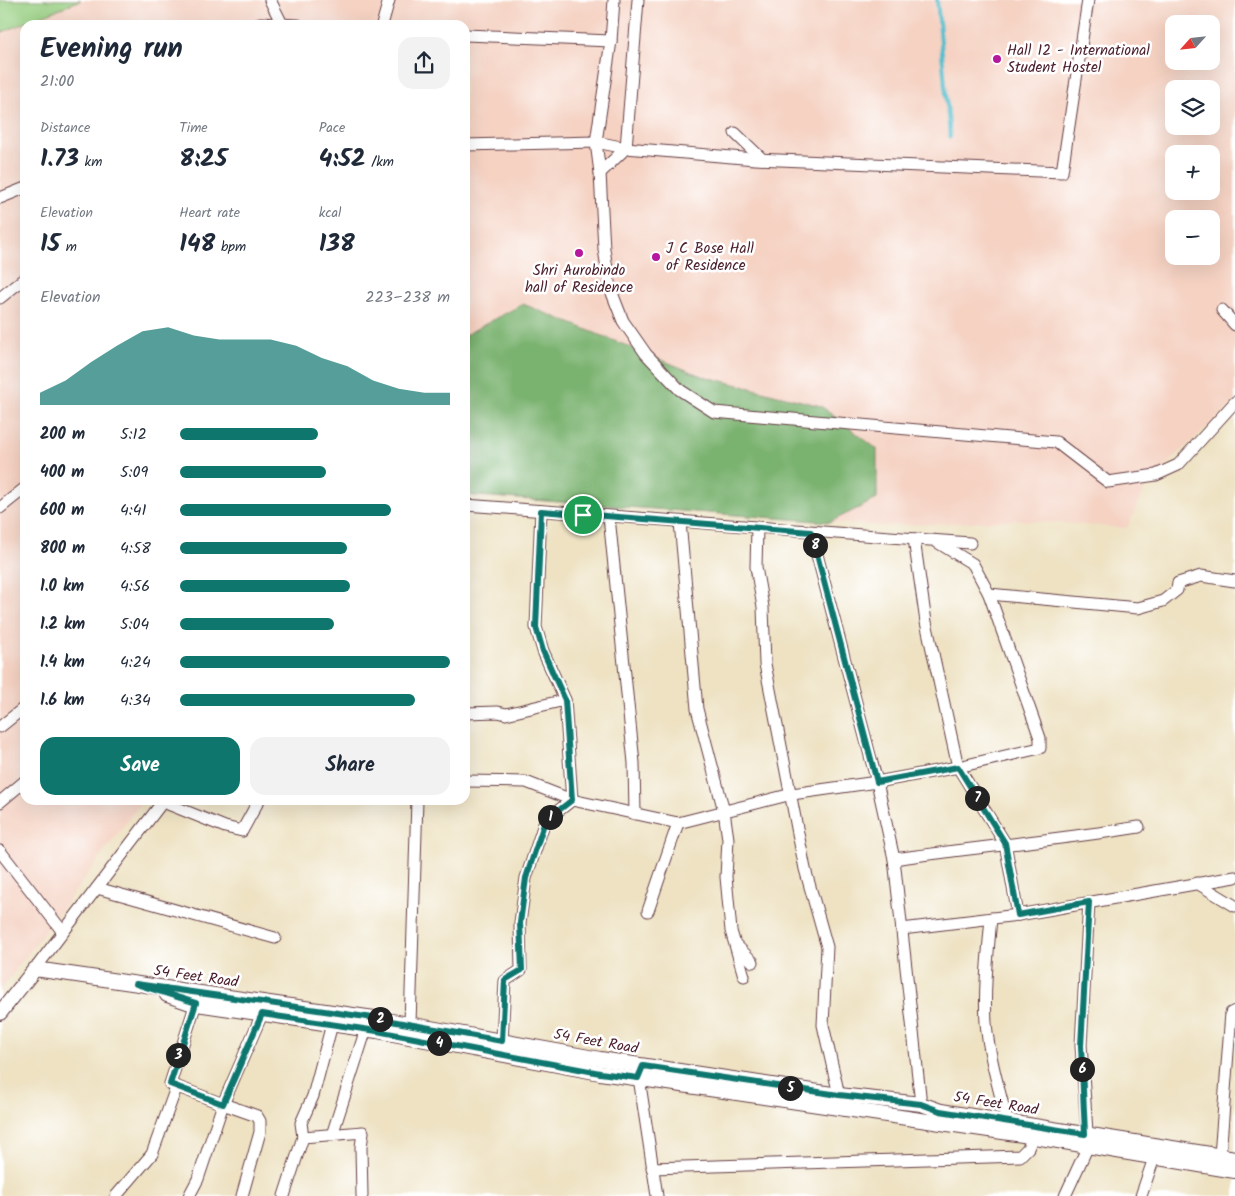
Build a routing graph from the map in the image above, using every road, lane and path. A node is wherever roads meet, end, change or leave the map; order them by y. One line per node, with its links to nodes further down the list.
1 (270, 0): 6 (street)
2 (389, 0): 7 (street)
3 (614, 0): 9 (street)
4 (638, 0): 13 (street)
5 (1088, 0): 14 (street)
6 (280, 20)
7 (383, 20)
8 (470, 34): 9 (street)
9 (611, 41): 11 (street)
10 (735, 133): 14 (street)
11 (596, 142): 12 (street); 13 (street); 15 (street)
12 (470, 145)
13 (626, 148): 14 (street); 15 (street)
14 (762, 160)
15 (600, 173): 22 (street)
16 (20, 190): 17 (street)
17 (0, 198)
18 (20, 282): 19 (street)
19 (0, 298)
20 (1222, 310): 21 (street)
21 (1235, 324)
22 (1235, 402)
23 (20, 492): 25 (street)
24 (470, 505): 26 (street)
25 (0, 508)
26 (541, 511): 27 (street); 36 (street)
27 (609, 517): 28 (street); 52 (street)
28 (680, 522): 29 (street); 51 (street)
29 (756, 528): 30 (street); 44 (street)
30 (811, 532): 31 (street); 42 (street)
31 (914, 539): 32 (street); 40 (street)
32 (936, 541): 33 (street); 35 (street)
33 (970, 543)
34 (1235, 581): 35 (street)
35 (989, 594): 40 (street)
36 (565, 700): 38 (street); 45 (street)
37 (20, 711): 39 (street)
38 (470, 713)
39 (0, 727)
40 (958, 767): 42 (street); 55 (street)
41 (470, 781): 45 (street)
42 (877, 782): 44 (street); 57 (street)
43 (20, 785): 46 (street)
44 (792, 794): 51 (street); 84 (street)
45 (572, 800): 52 (street); 81 (street)
46 (0, 802)
47 (161, 805): 60 (street)
48 (173, 805): 49 (street)
49 (256, 805)
50 (417, 805): 79 (street)
51 (724, 811): 53 (street); 69 (street)
52 (636, 814): 53 (street)
53 (678, 823): 63 (street)
54 (1139, 826): 55 (street)
55 (1005, 843): 57 (street); 64 (street)
56 (0, 851): 67 (street)
57 (894, 859): 66 (street)
58 (1235, 876): 59 (street)
59 (1197, 883): 61 (street); 62 (street)
60 (97, 888): 67 (street); 68 (street)
61 (1089, 902): 64 (street); 91 (street)
62 (1235, 906)
63 (648, 911)
64 (1018, 915): 65 (street)
65 (991, 918): 66 (street); 87 (street)
66 (902, 930): 86 (street)
67 (63, 932): 71 (street)
68 (275, 938)
69 (735, 944): 70 (street); 72 (street)
70 (753, 962)
71 (35, 969): 73 (street); 76 (street)
72 (744, 976)
73 (136, 984): 74 (street, 54 Feet Road); 79 (street, 54 Feet Road)
74 (196, 1003): 77 (street, 54 Feet Road); 83 (street)
75 (1235, 1012): 93 (street)
76 (0, 1013)
77 (262, 1014): 78 (street, 54 Feet Road); 85 (street)
78 (332, 1024): 80 (street, 54 Feet Road); 89 (street)
79 (410, 1024): 81 (street, 54 Feet Road)
80 (366, 1029): 82 (street, 54 Feet Road); 88 (street)
81 (502, 1041): 82 (street, 54 Feet Road)
82 (641, 1072): 84 (street, 54 Feet Road); 90 (street, 54 Feet Road); 95 (street)
83 (176, 1088): 85 (street); 97 (street)
84 (839, 1095): 86 (street, 54 Feet Road)
85 (223, 1104): 98 (street); 99 (street)
86 (921, 1104): 87 (street, 54 Feet Road)
87 (1007, 1122): 91 (street, 54 Feet Road)
88 (332, 1135): 89 (street); 101 (street)
89 (303, 1137): 100 (street)
90 (1033, 1137): 91 (street, 54 Feet Road); 95 (street)
91 (1087, 1140): 92 (street, 54 Feet Road); 103 (street)
92 (1153, 1151): 93 (street, 54 Feet Road); 96 (street, 54 Feet Road); 104 (street)
93 (1220, 1156): 94 (street, 54 Feet Road)
94 (1235, 1158)
95 (652, 1168): 102 (street)
96 (1235, 1172)
97 (116, 1196)
98 (189, 1196)
99 (242, 1196)
100 (284, 1196)
101 (362, 1196)
102 (657, 1196)
103 (1065, 1196)
104 (1141, 1196)

